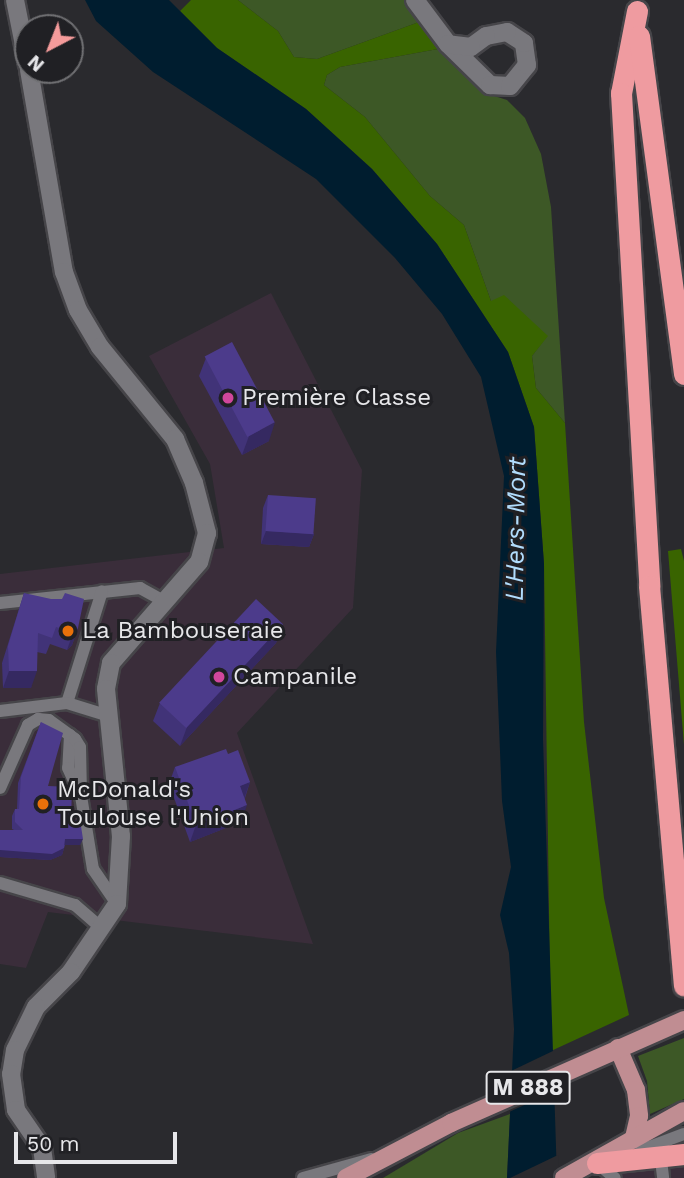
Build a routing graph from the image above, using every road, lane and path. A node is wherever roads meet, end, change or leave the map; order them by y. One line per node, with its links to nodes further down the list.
1 (415, 0): 3 (street)
2 (637, 6): 5 (highway); 16 (highway)
3 (448, 44)
4 (31, 84): 7 (street)
5 (684, 374)
6 (102, 591): 7 (lane); 8 (lane); 9 (lane)
7 (163, 601): 11 (street)
8 (0, 603)
9 (67, 703): 10 (lane); 11 (lane)
10 (0, 710)
11 (109, 716): 14 (street)
12 (0, 788): 14 (lane)
13 (0, 883): 15 (lane)
14 (117, 904): 15 (street)
15 (100, 927): 26 (street)
16 (684, 985)
17 (684, 1020): 18 (main road, M 888)
18 (618, 1048): 20 (main road); 24 (main road, M 888)
19 (684, 1111): 20 (main road)
20 (645, 1122): 22 (lane); 25 (main road)
21 (684, 1133): 22 (lane)
22 (660, 1150): 23 (highway); 25 (highway); 31 (lane)
23 (684, 1154)
24 (385, 1156): 27 (lane); 28 (main road, M 888)
25 (597, 1163): 29 (main road); 30 (lane)
26 (46, 1178)
27 (303, 1178)
28 (346, 1178)
29 (564, 1178)
30 (615, 1178)
31 (663, 1178)

